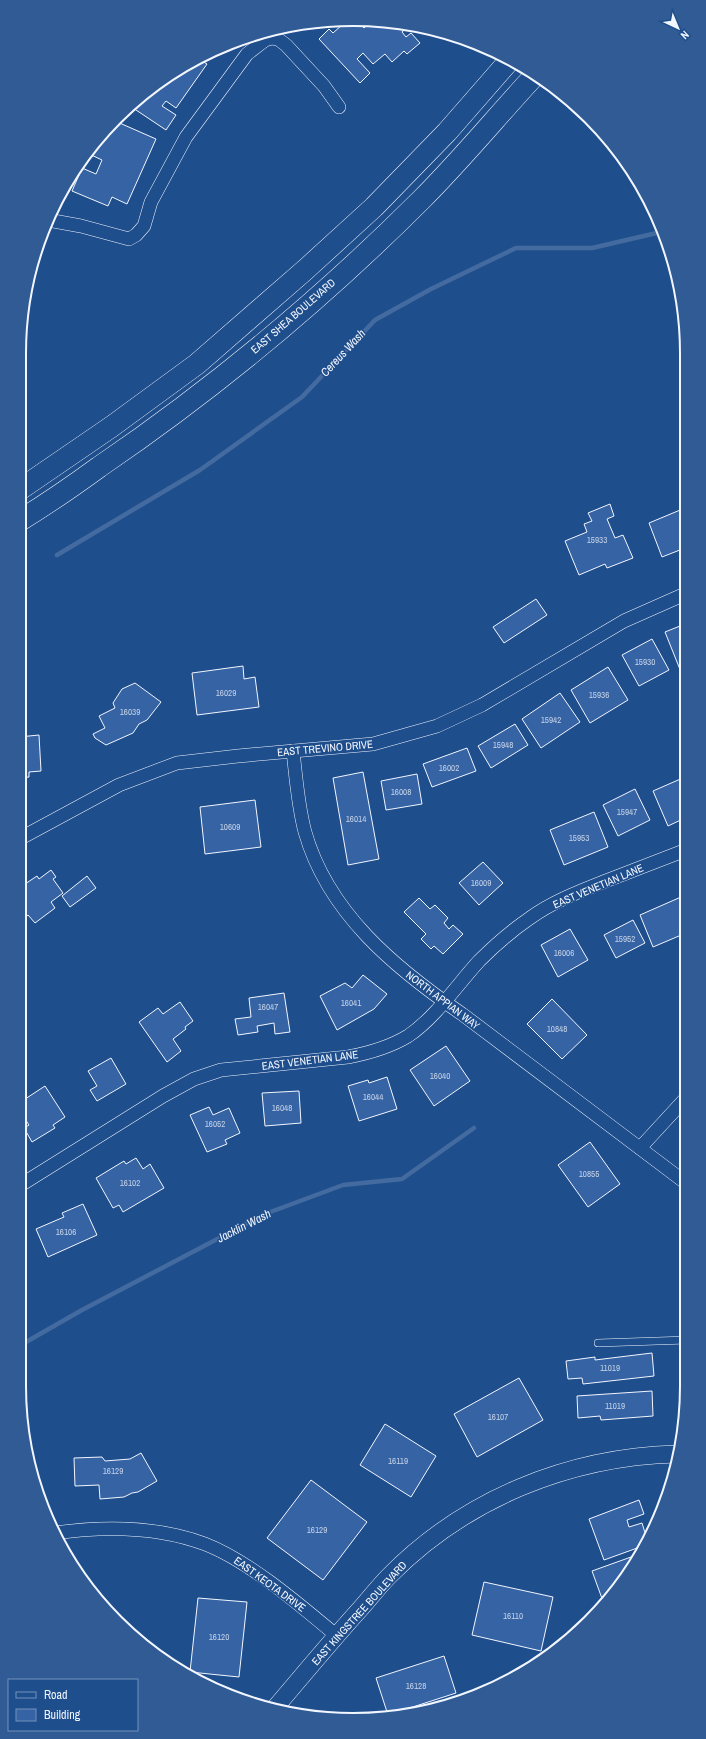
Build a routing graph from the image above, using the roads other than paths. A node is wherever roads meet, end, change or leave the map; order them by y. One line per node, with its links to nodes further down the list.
1 (506, 64): 5 (main road)
2 (531, 79): 6 (main road, EAST SHEA BOULEVARD)
3 (339, 107): 4 (street)
4 (54, 221)
5 (97, 437): 6 (main road); 7 (main road)
6 (112, 459): 8 (main road, EAST SHEA BOULEVARD)
7 (26, 485)
8 (26, 516)
9 (680, 596): 10 (street, EAST TREVINO DRIVE)
10 (293, 751): 11 (street, EAST TREVINO DRIVE); 13 (street, NORTH APPIAN WAY)
11 (26, 835)
12 (680, 852): 13 (street, EAST VENETIAN LANE)
13 (444, 1002): 15 (street, NORTH APPIAN WAY); 17 (street, EAST VENETIAN LANE)
14 (680, 1105): 15 (street)
15 (640, 1148): 16 (street, NORTH APPIAN WAY)
16 (680, 1178)
17 (26, 1182)
18 (680, 1340): 19 (lane)
19 (598, 1343)
20 (673, 1454): 22 (street, EAST KINGSTREE BOULEVARD)
21 (61, 1532): 22 (street, EAST KEOTA DRIVE)
22 (337, 1636): 23 (street, EAST KINGSTREE BOULEVARD)
23 (278, 1704)

